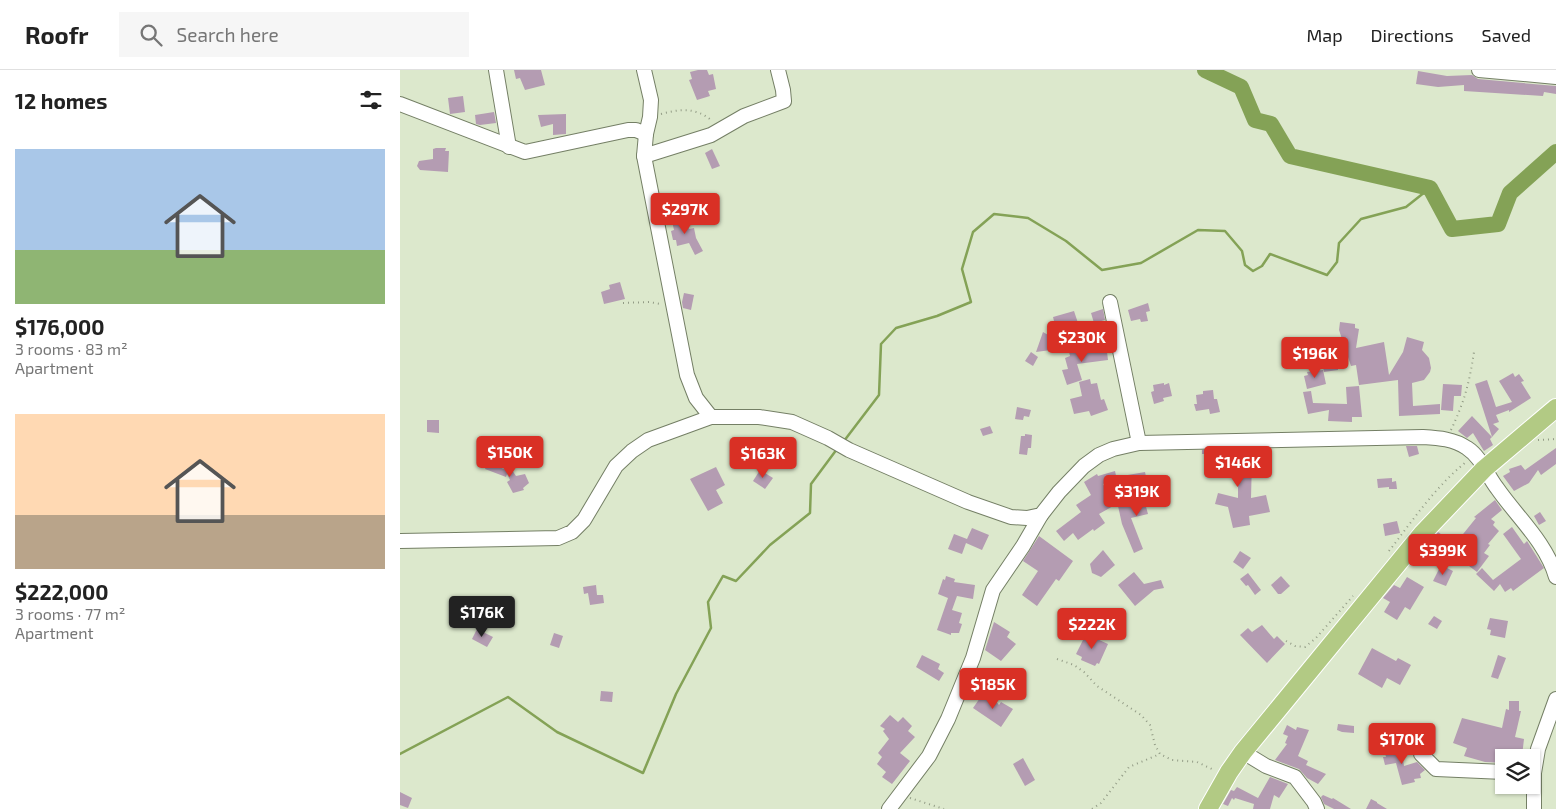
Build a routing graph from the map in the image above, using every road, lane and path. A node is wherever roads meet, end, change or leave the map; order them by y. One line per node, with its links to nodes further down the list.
1 (496, 70): 10 (street)
2 (644, 70): 7 (street)
3 (778, 70): 8 (street)
4 (1479, 70): 5 (street)
5 (1556, 77)
6 (400, 104): 10 (street)
7 (650, 117): 8 (path); 9 (street)
8 (721, 129): 11 (street)
9 (646, 134): 10 (street); 11 (street)
10 (509, 147)
11 (644, 156): 14 (street)
12 (1110, 302): 19 (street)
13 (623, 303): 14 (path)
14 (676, 313): 17 (street)
15 (1474, 352): 18 (path)
16 (1556, 408): 20 (main road)
17 (711, 417): 21 (street); 22 (street)
18 (1446, 439): 19 (street); 20 (street)
19 (1140, 443): 21 (street)
20 (1480, 462): 23 (path); 24 (street); 30 (main road)
21 (1041, 515): 36 (street)
22 (400, 541)
23 (1387, 554)
24 (1556, 577)
25 (1358, 590): 26 (path)
26 (1286, 641)
27 (1057, 659): 31 (path)
28 (1556, 699): 29 (street)
29 (1538, 749)
30 (1243, 752): 33 (main road); 41 (street)
31 (1160, 754): 33 (path); 39 (path)
32 (1421, 754): 34 (street)
33 (1229, 772): 40 (main road)
34 (1495, 772)
35 (1534, 794): 42 (street)
36 (901, 795): 37 (street); 38 (path)
37 (889, 809)
38 (944, 809)
39 (1092, 809)
40 (1208, 809)
41 (1317, 809)
42 (1534, 809)

